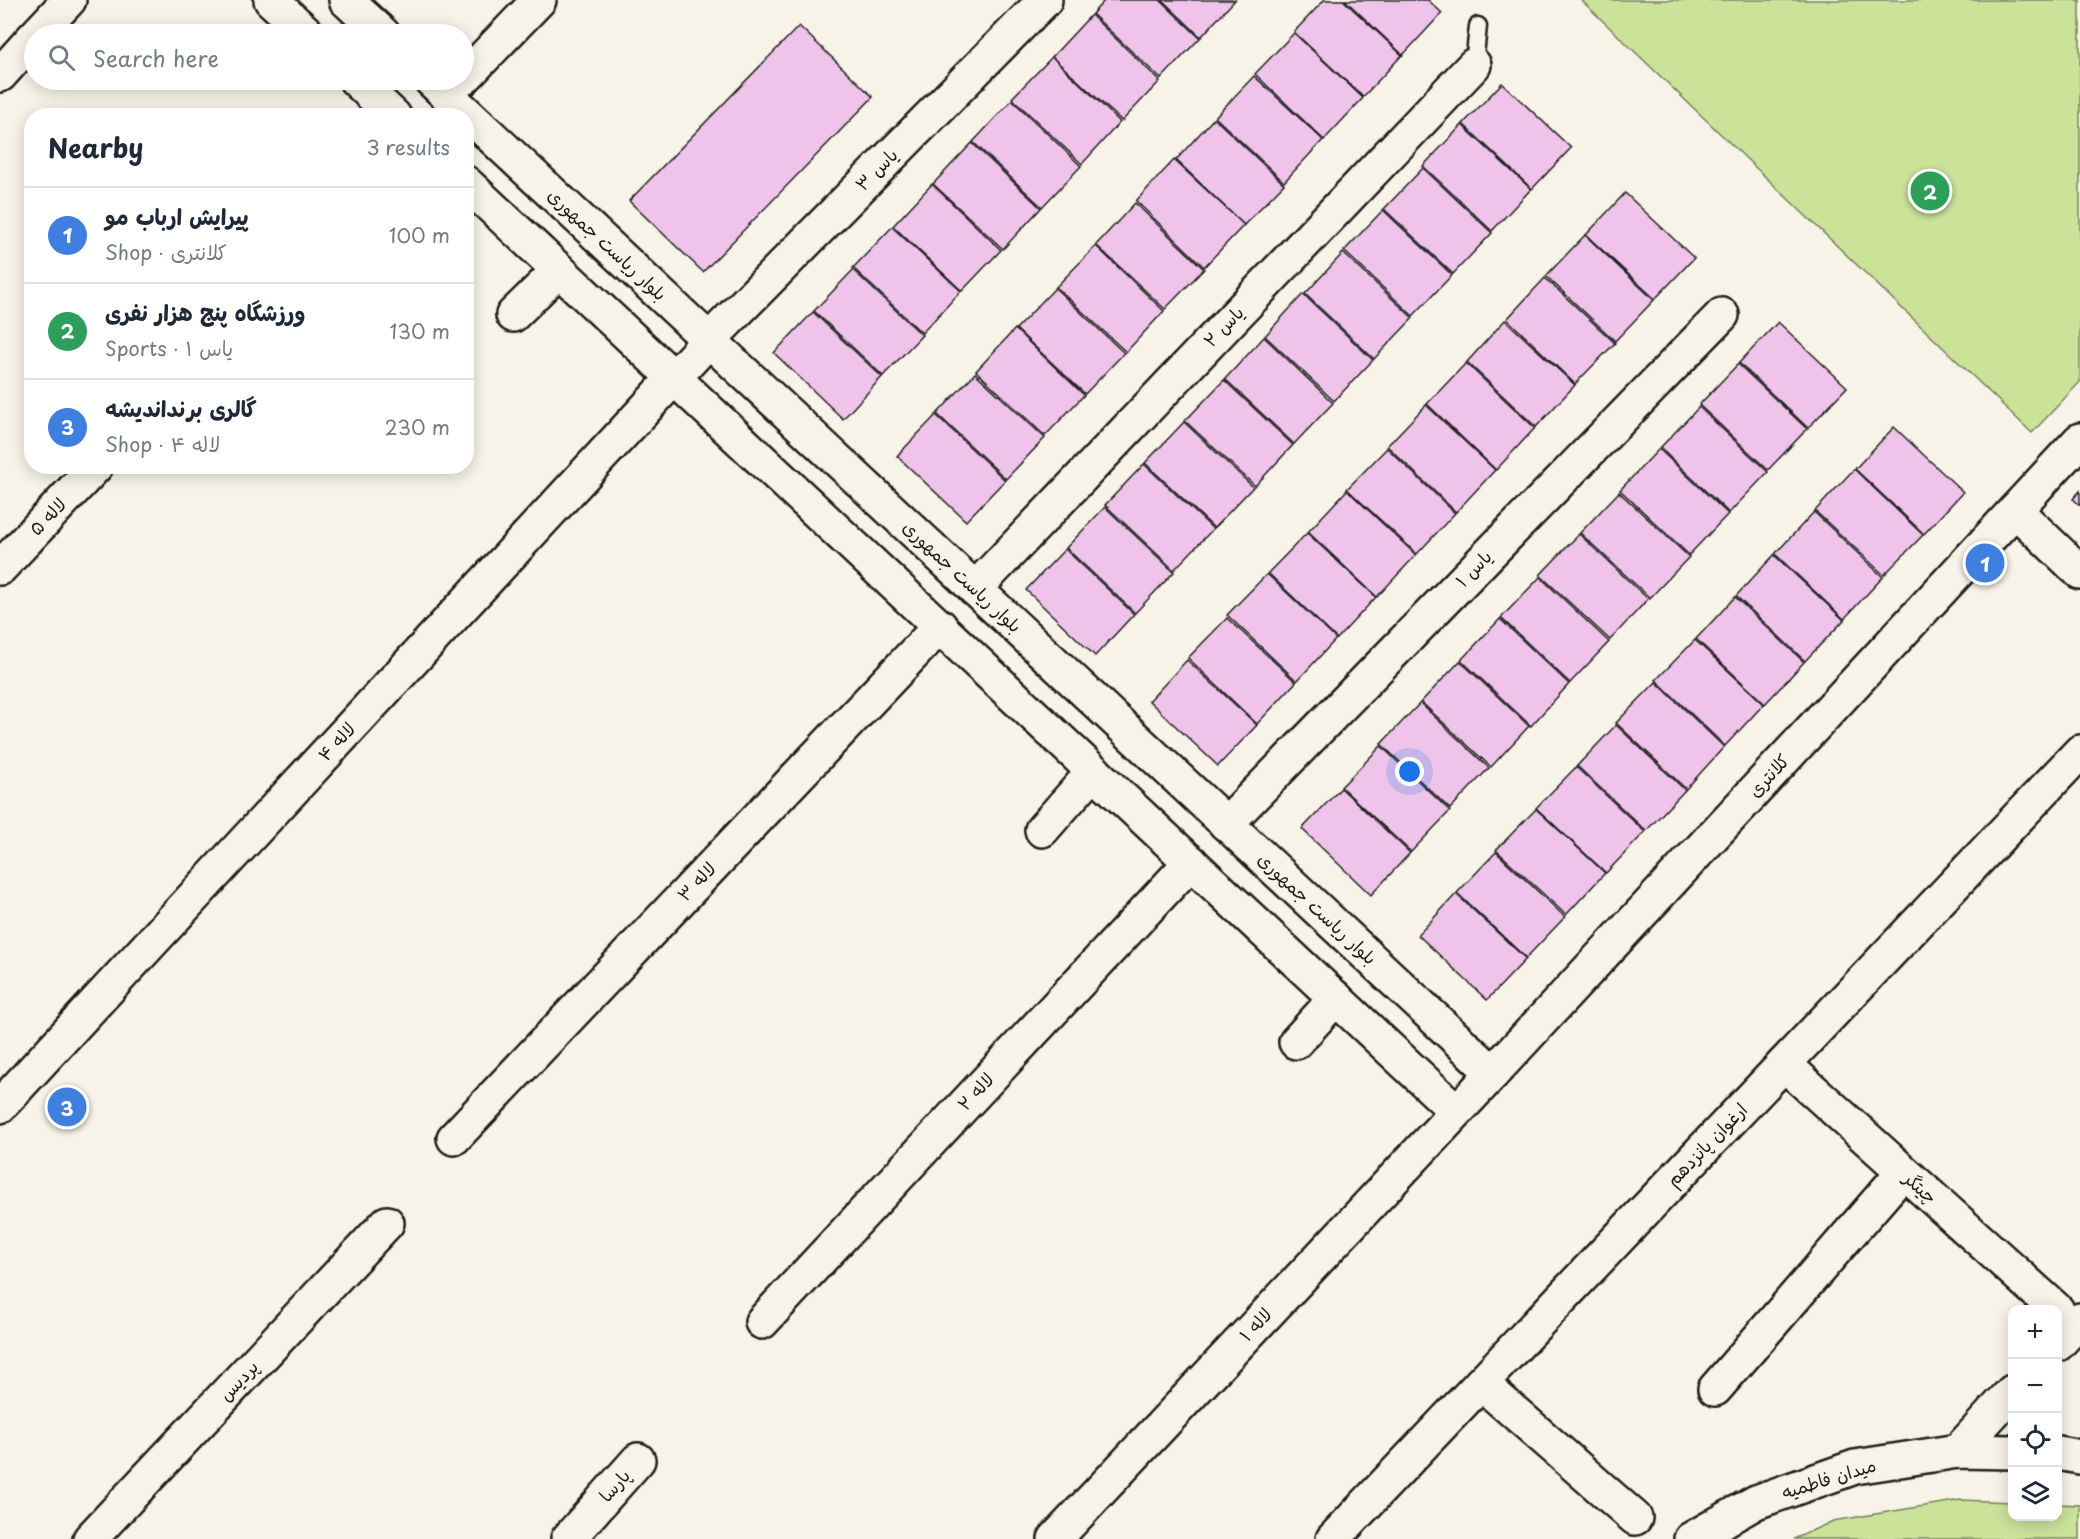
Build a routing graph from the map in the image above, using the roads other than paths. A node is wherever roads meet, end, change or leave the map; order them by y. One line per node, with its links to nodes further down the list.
1 (69, 0): 6 (street)
2 (271, 0): 7 (street)
3 (346, 0): 8 (street)
4 (538, 0): 11 (street)
5 (1045, 0): 23 (street, یاس ۳)
6 (47, 24)
7 (292, 24)
8 (372, 24)
9 (1478, 26): 12 (lane)
10 (24, 49): 13 (street)
11 (474, 61)
12 (1474, 65): 32 (street, یاس ۲)
13 (0, 75)
14 (367, 90): 16 (street)
15 (458, 90): 19 (street, بلوار ریاست جمهوری)
16 (386, 108)
17 (474, 190): 18 (street)
18 (559, 270): 20 (street); 22 (street)
19 (653, 288): 22 (street); 23 (street, بلوار ریاست جمهوری)
20 (513, 315)
21 (1722, 315): 36 (street, یاس ۱)
22 (616, 323): 25 (street)
23 (709, 340): 24 (street, بلوار ریاست جمهوری); 25 (street, یاس ۳)
24 (748, 377): 26 (street); 32 (street, بلوار ریاست جمهوری)
25 (674, 378): 26 (street); 43 (street, لاله ۴)
26 (714, 415): 33 (street)
27 (2080, 440): 29 (street, کلانتری)
28 (88, 474): 30 (street, لاله ۵)
29 (2015, 510): 31 (street); 42 (street, کلانتری)
30 (0, 568)
31 (2080, 572)
32 (975, 589): 36 (street, بلوار ریاست جمهوری)
33 (940, 626): 35 (street); 45 (street, لاله ۳)
34 (2080, 752): 41 (street, ارغوان پانزدهم)
35 (1094, 771): 37 (street); 38 (street)
36 (1226, 824): 42 (street, بلوار ریاست جمهوری)
37 (1042, 830)
38 (1191, 862): 39 (street); 48 (street, لاله ۲)
39 (1336, 998): 40 (street); 44 (street)
40 (1296, 1042)
41 (1784, 1064): 46 (street, چیتگر); 50 (street, ارغوان پانزدهم)
42 (1493, 1073): 44 (street, کلانتری)
43 (0, 1106)
44 (1456, 1110): 61 (street, لاله ۱)
45 (454, 1138)
46 (1903, 1172): 49 (street, چیتگر); 51 (street)
47 (387, 1222): 59 (street, پردیس)
48 (762, 1322)
49 (2065, 1322)
50 (1481, 1383): 58 (street); 62 (street, ارغوان پانزدهم)
51 (1714, 1389)
52 (2008, 1397): 53 (street)
53 (1958, 1451): 54 (street, میدان فاطمیه); 63 (street, میدان فاطمیه)
54 (2008, 1452)
55 (2062, 1454): 56 (street)
56 (2080, 1457)
57 (638, 1460): 60 (street, پارسا)
58 (1635, 1518)
59 (90, 1539)
60 (568, 1539)
61 (1055, 1539)
62 (1333, 1539)
63 (1691, 1539)

